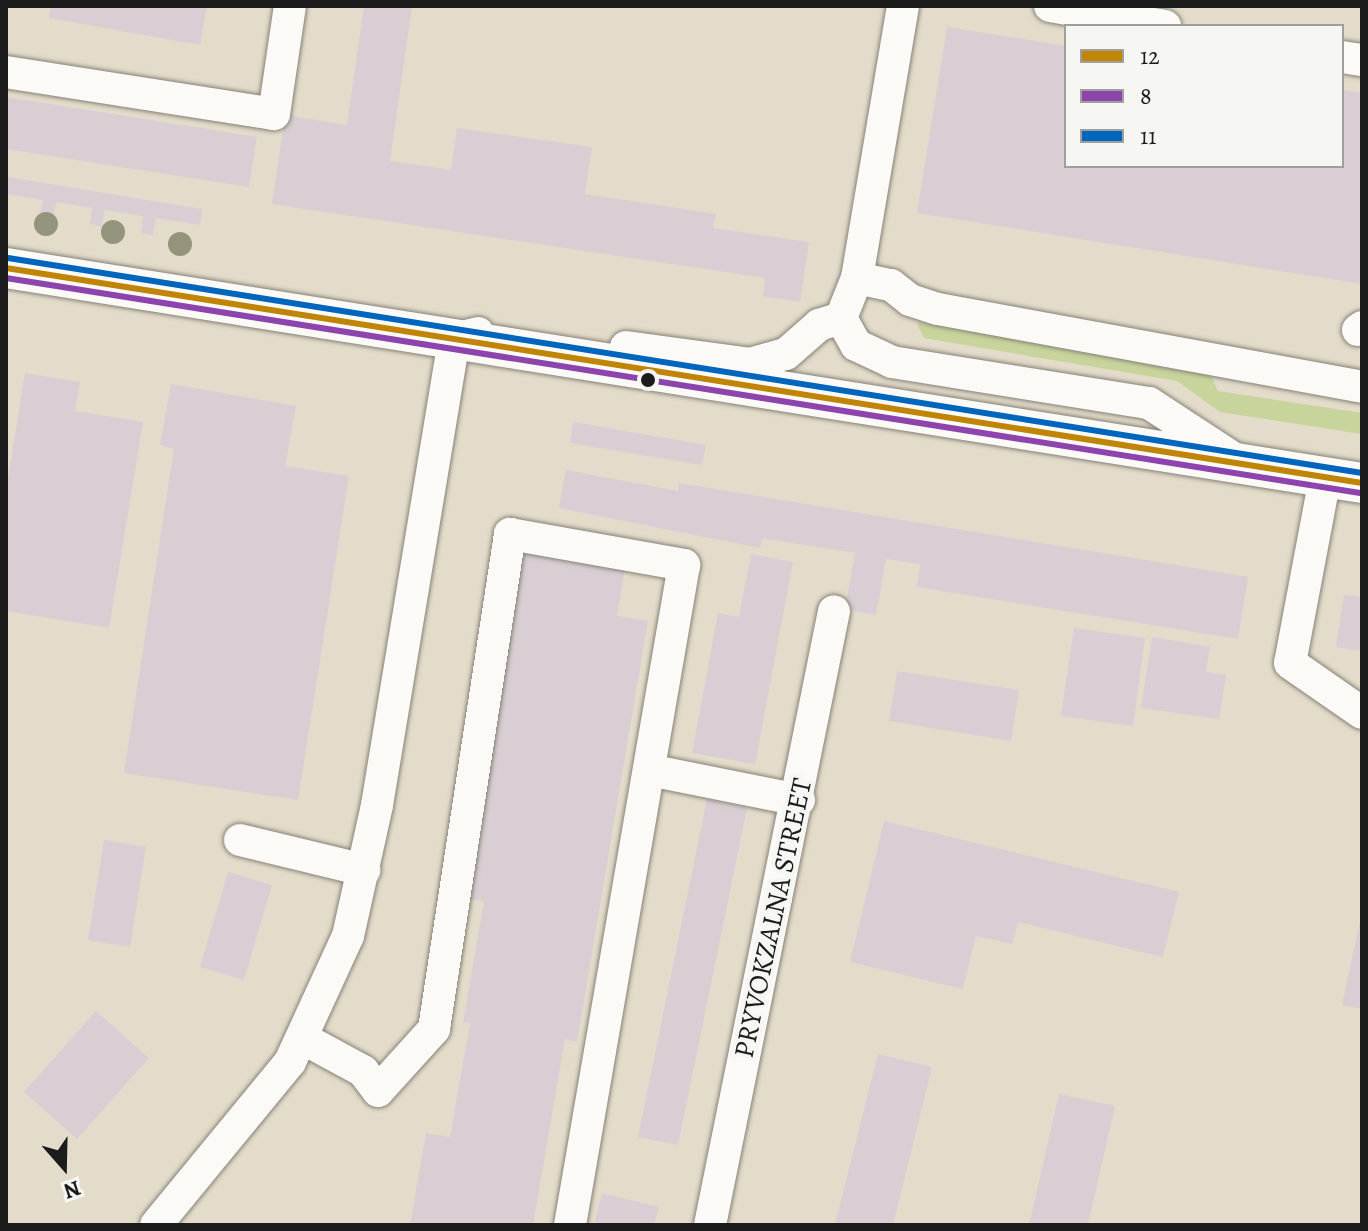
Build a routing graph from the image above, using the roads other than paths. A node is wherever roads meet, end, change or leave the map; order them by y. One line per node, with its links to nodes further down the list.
1 (290, 6): 5 (street)
2 (903, 6): 7 (street)
3 (1050, 6): 4 (street)
4 (1154, 24)
5 (6, 72)
6 (6, 268): 9 (main road)
7 (857, 278): 8 (street); 10 (street)
8 (841, 318): 9 (street); 11 (street)
9 (454, 339): 11 (main road); 18 (street)
10 (1362, 387)
11 (1242, 464): 12 (main road)
12 (1344, 481): 14 (street)
13 (834, 611): 16 (street, PRYVOKZALNA STREET)
14 (1362, 713)
15 (649, 770): 16 (street); 19 (street); 21 (street)
16 (799, 800): 22 (street, PRYVOKZALNA STREET)
17 (240, 840): 18 (street)
18 (364, 870): 19 (street)
19 (304, 1039): 20 (street)
20 (156, 1225)
21 (570, 1225)
22 (710, 1225)

